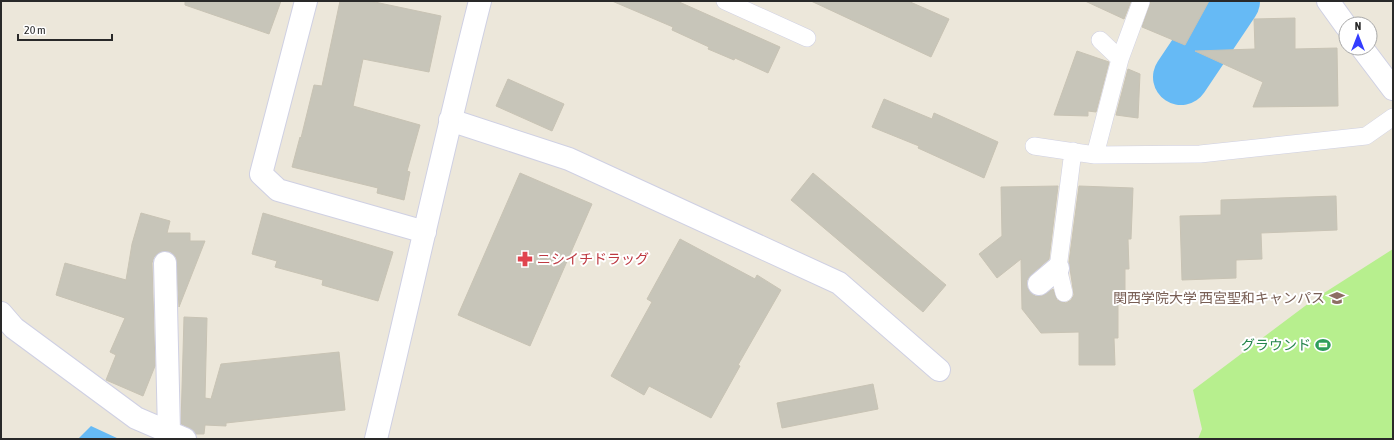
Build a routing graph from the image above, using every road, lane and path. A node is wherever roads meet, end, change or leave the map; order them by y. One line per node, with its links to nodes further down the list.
1 (306, 1): 17 (street)
2 (480, 1): 13 (street)
3 (725, 1): 7 (lane)
4 (1328, 1): 6 (street)
5 (1141, 2): 10 (lane)
6 (1339, 16)
7 (807, 38)
8 (1100, 40): 10 (lane)
9 (1368, 56): 11 (street)
10 (1120, 59): 16 (lane)
11 (1393, 89)
12 (1393, 117): 16 (lane)
13 (450, 120): 17 (street); 23 (street)
14 (1034, 146): 15 (lane)
15 (1073, 151): 16 (lane); 19 (lane)
16 (1095, 154)
17 (426, 232): 25 (street)
18 (165, 263): 24 (street)
19 (1058, 268): 20 (street); 21 (lane)
20 (1039, 284)
21 (1064, 293)
22 (1, 314): 24 (street)
23 (939, 370)
24 (177, 436)
25 (376, 439)

